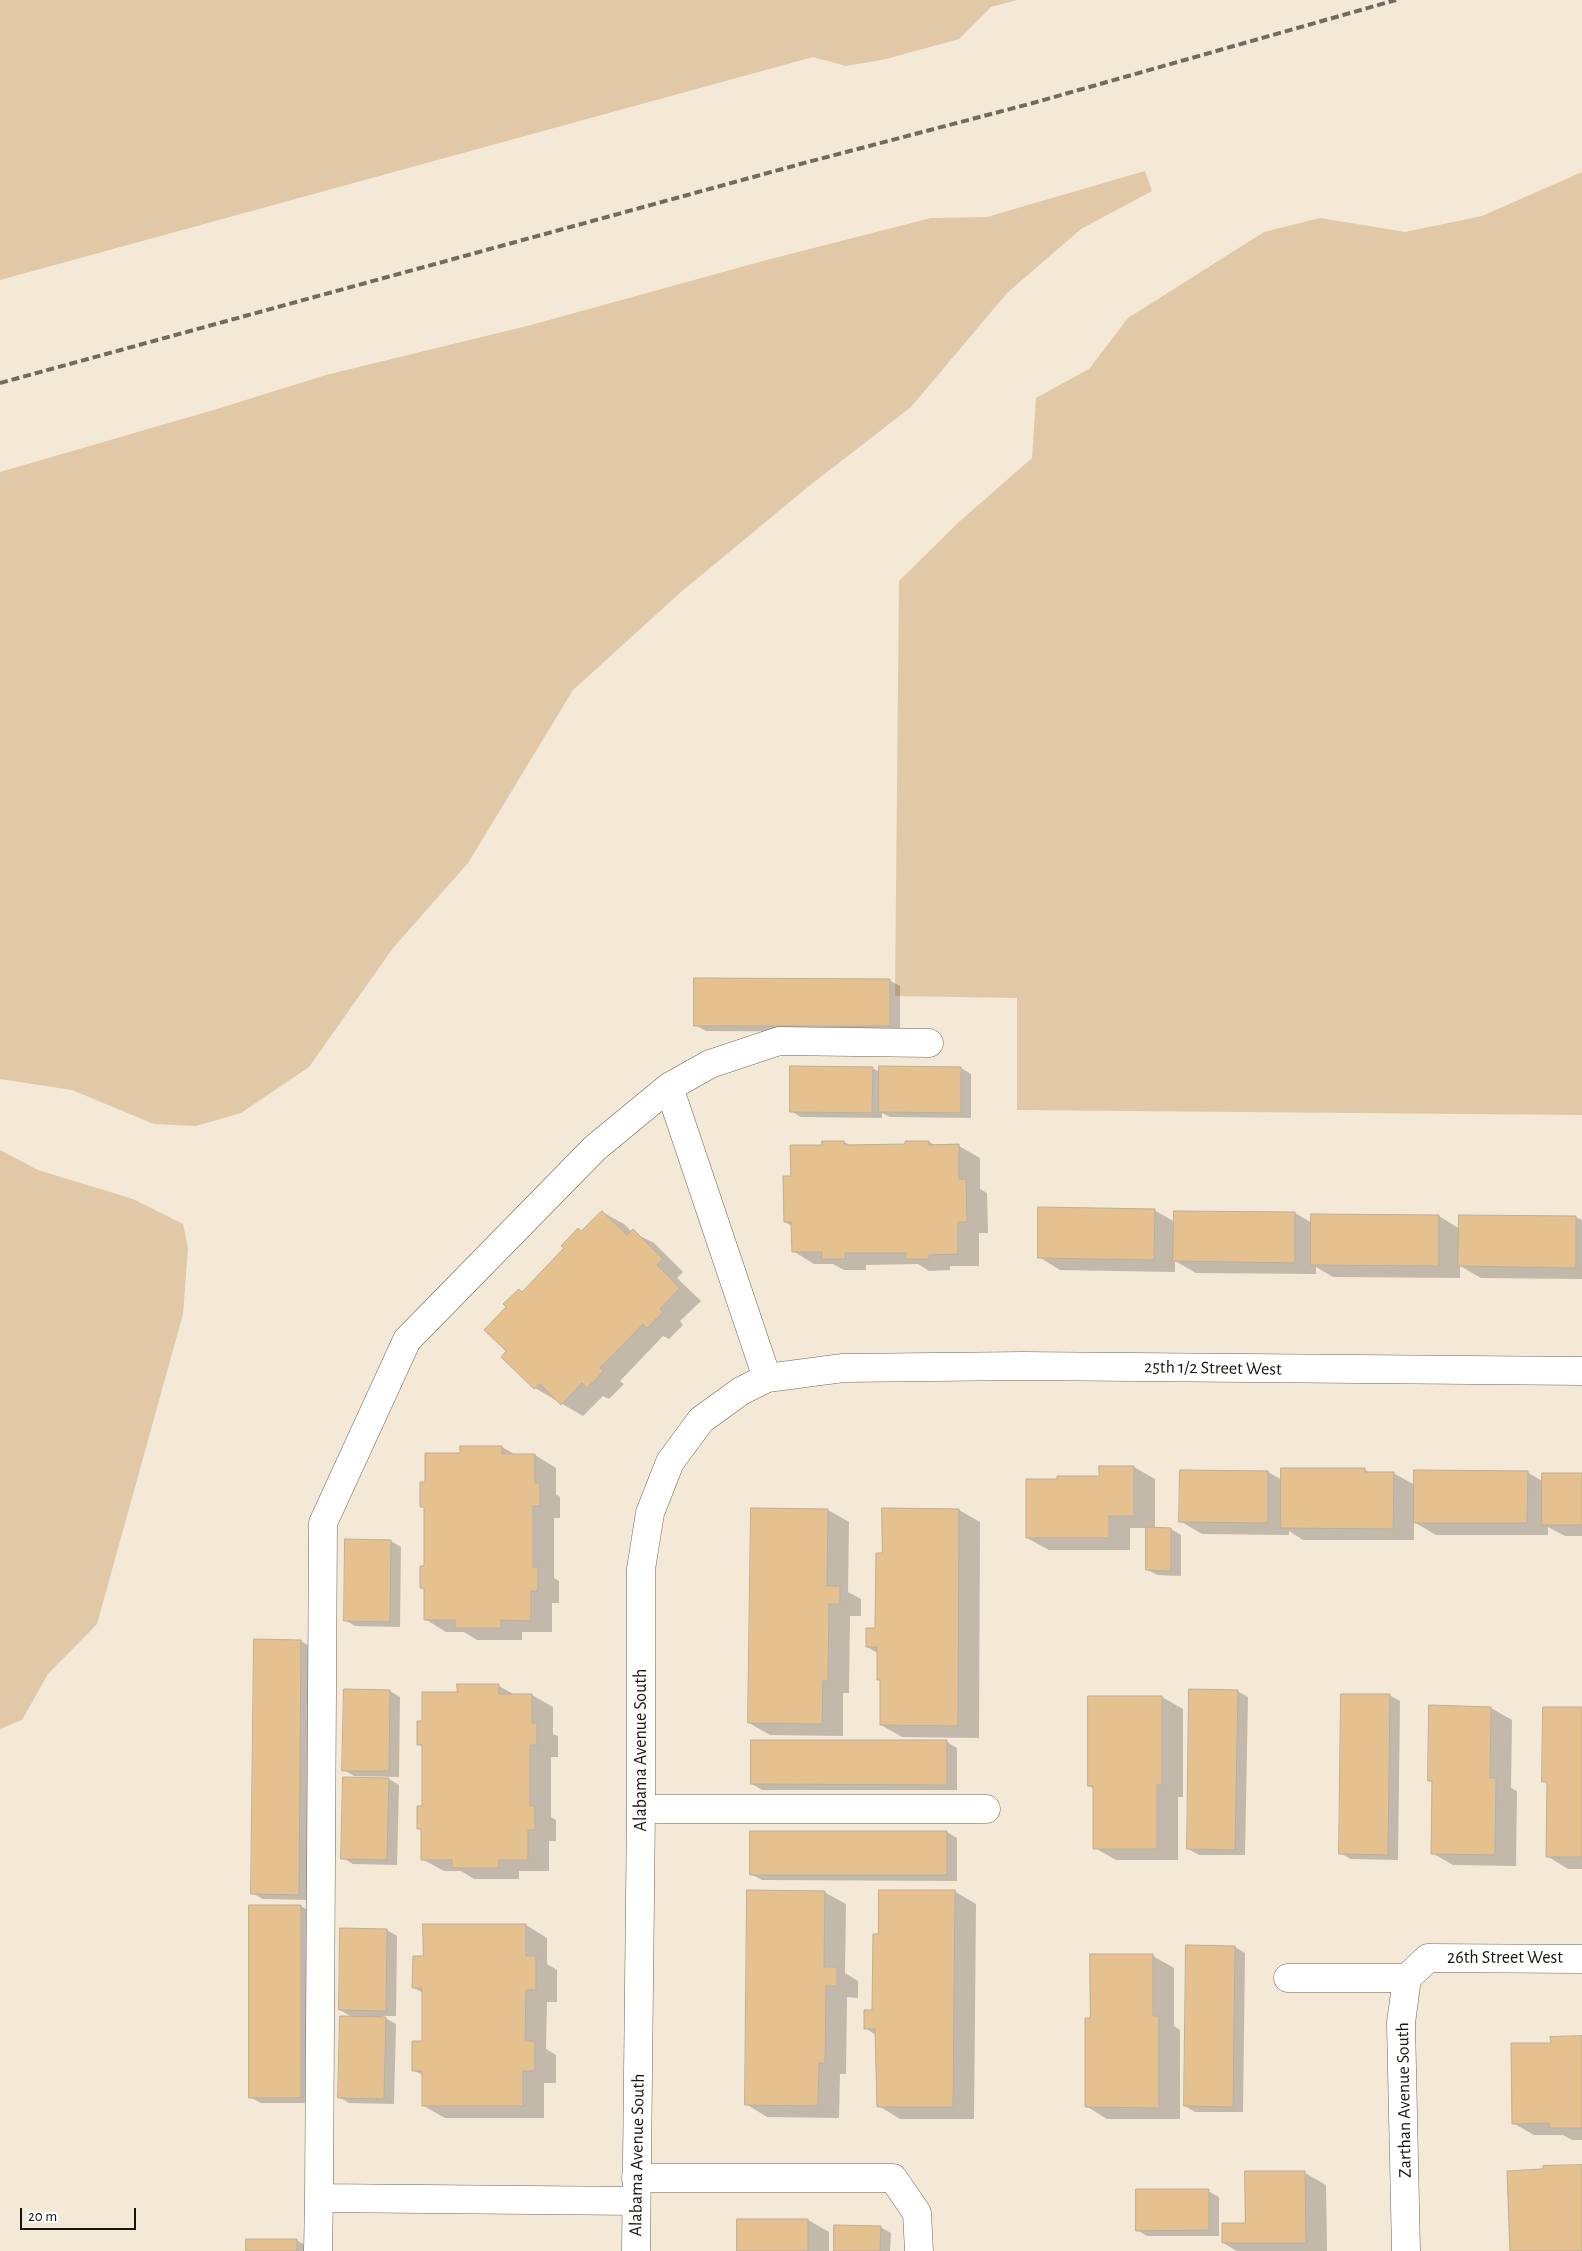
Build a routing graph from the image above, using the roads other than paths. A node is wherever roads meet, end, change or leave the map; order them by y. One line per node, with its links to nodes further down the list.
1 (929, 1043): 2 (street)
2 (669, 1087): 5 (street); 12 (street)
3 (843, 1368): 4 (street, 25th 1/2 Street West); 5 (street, Alabama Avenue South)
4 (1582, 1371)
5 (767, 1378): 6 (street, Alabama Avenue South)
6 (641, 1809): 7 (street); 11 (street, Alabama Avenue South)
7 (986, 1809)
8 (1582, 1959): 10 (street, 26th Street West)
9 (1288, 1978): 10 (street)
10 (1407, 1978): 16 (street, Zarthan Avenue South)
11 (636, 2190): 12 (street); 14 (street, Alabama Avenue South); 15 (street)
12 (319, 2198): 13 (street)
13 (318, 2251)
14 (636, 2251)
15 (919, 2251)
16 (1406, 2251)

